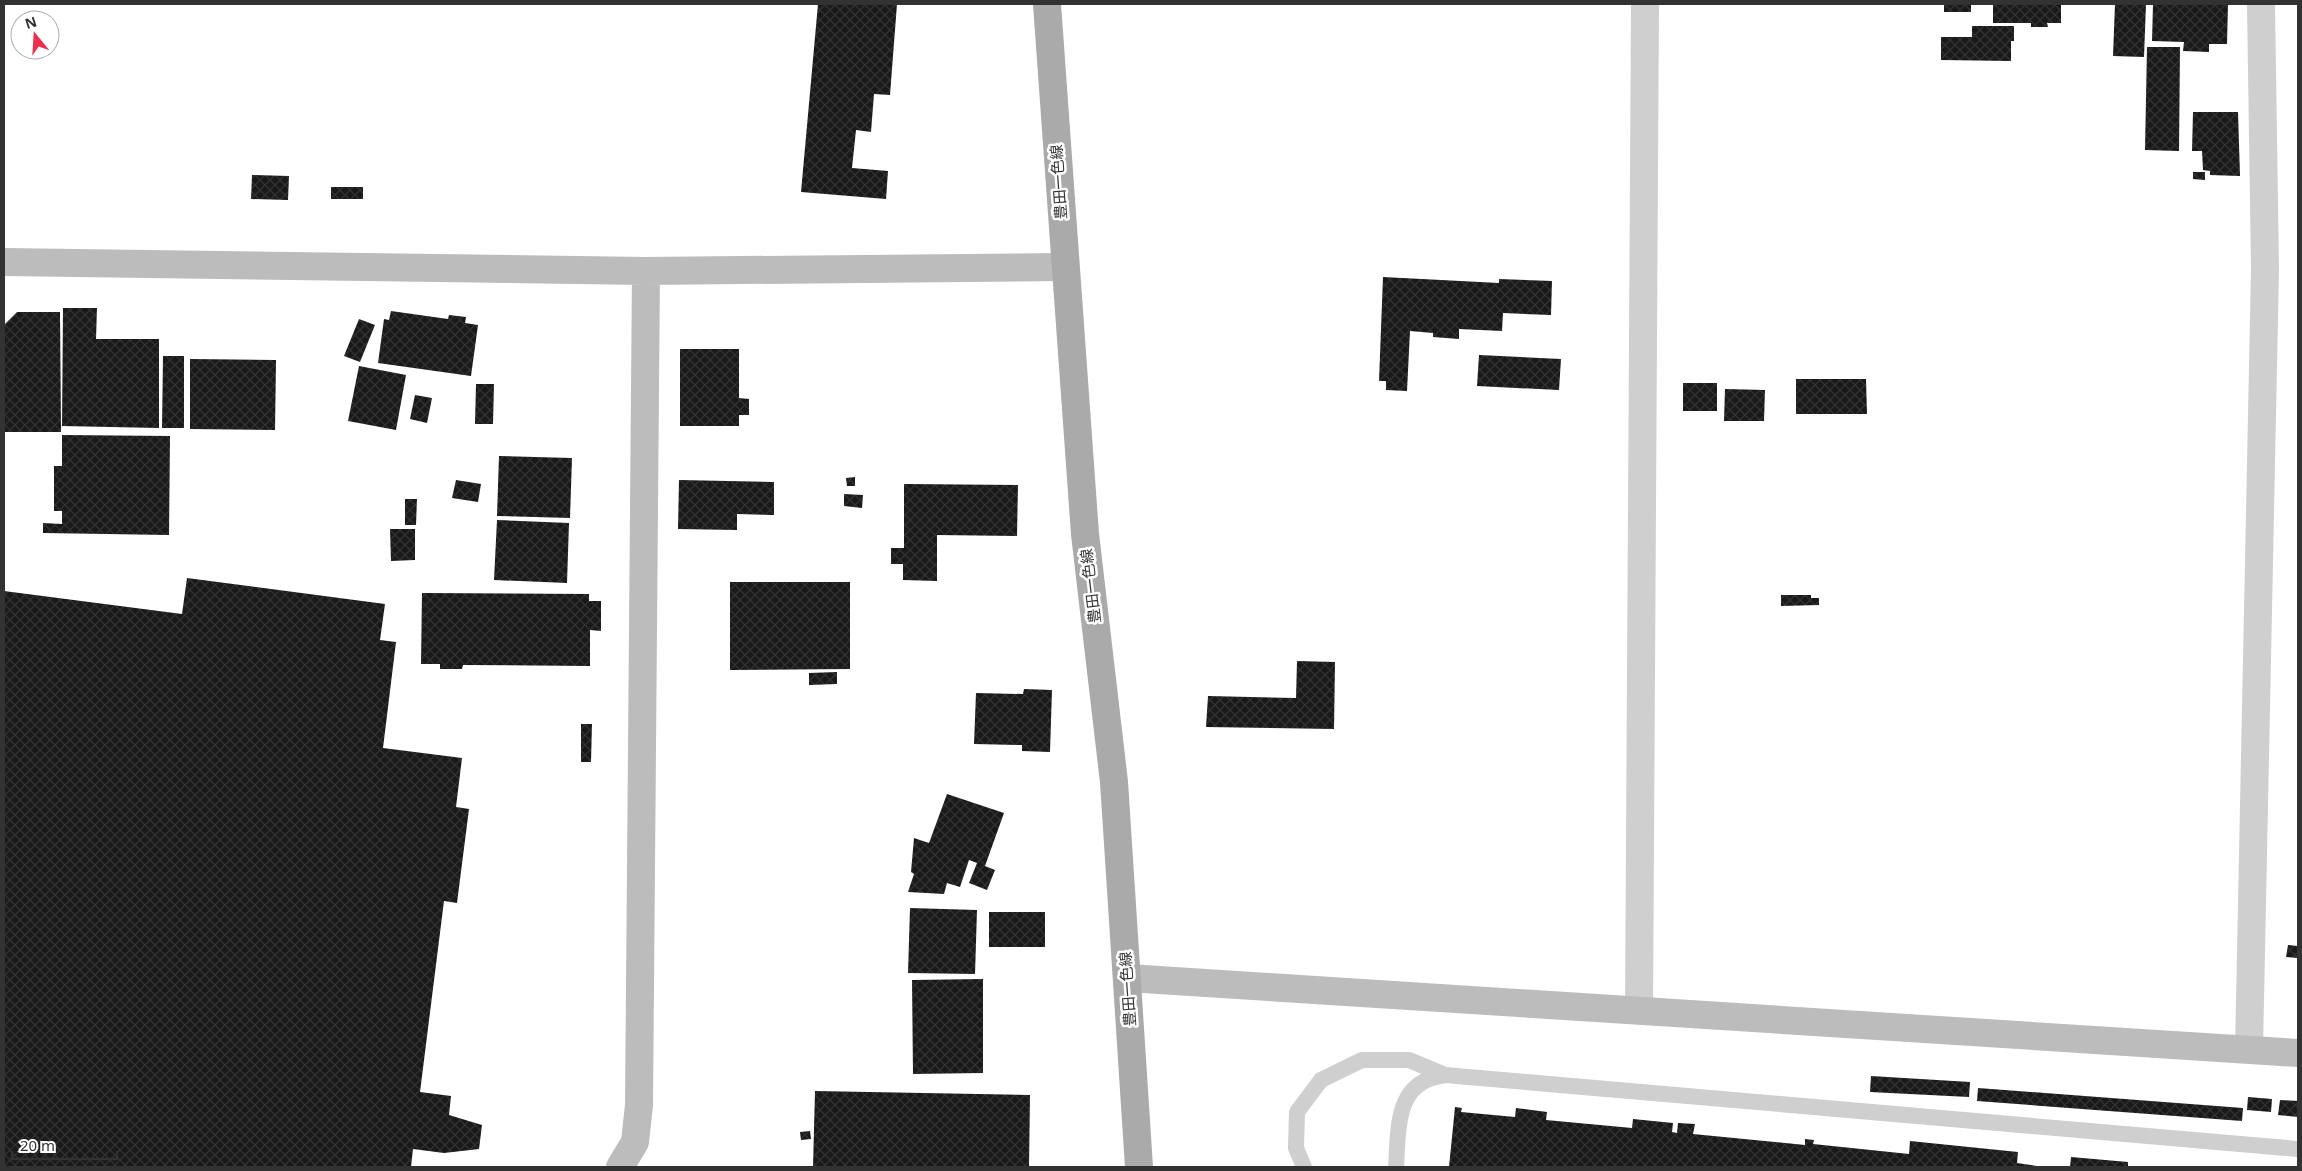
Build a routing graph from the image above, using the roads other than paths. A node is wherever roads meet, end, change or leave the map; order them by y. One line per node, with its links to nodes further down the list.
1 (1047, 4): 5 (main road, 豊田一色線)
2 (1645, 4): 8 (street)
3 (2261, 4): 9 (street)
4 (4, 262): 6 (street)
5 (1065, 267): 6 (street); 7 (main road, 豊田一色線)
6 (646, 271): 13 (street)
7 (1128, 978): 8 (street); 14 (main road, 豊田一色線)
8 (1639, 1010): 9 (street)
9 (2249, 1049): 10 (street)
10 (2298, 1053)
11 (1445, 1075): 12 (lane); 15 (lane); 16 (lane)
12 (2298, 1149)
13 (620, 1167)
14 (1139, 1167)
15 (1304, 1167)
16 (1396, 1167)

